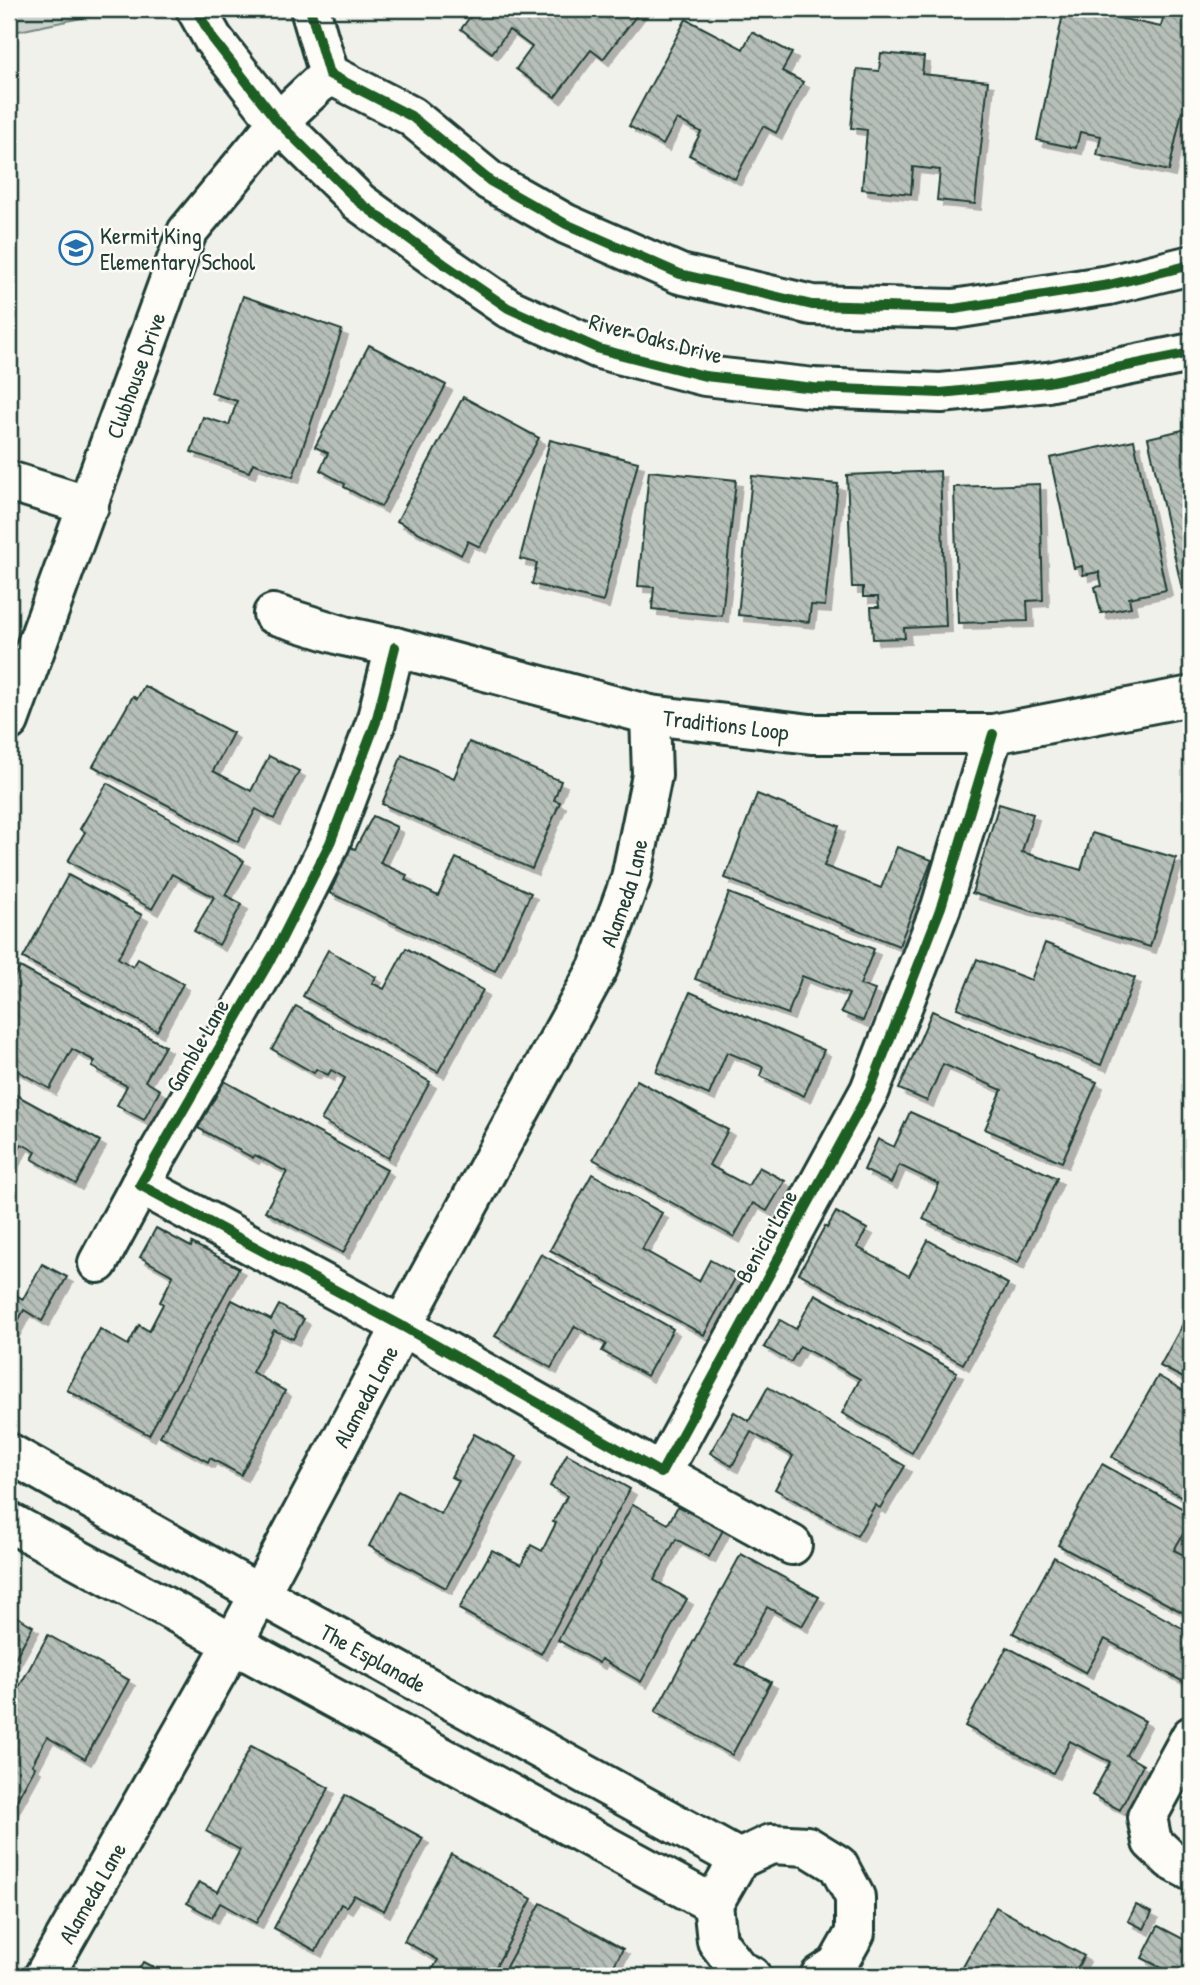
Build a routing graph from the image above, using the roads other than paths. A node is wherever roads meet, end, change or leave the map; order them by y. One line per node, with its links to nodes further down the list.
1 (196, 9): 4 (street, River Oaks Drive)
2 (310, 9): 3 (street)
3 (329, 74): 4 (street, Clubhouse Drive); 5 (street)
4 (278, 122): 6 (street, River Oaks Drive); 8 (street, Clubhouse Drive)
5 (1191, 265)
6 (1191, 353)
7 (9, 481): 8 (street)
8 (89, 506): 13 (street, Clubhouse Drive)
9 (273, 614): 10 (street, Traditions Loop)
10 (395, 647): 12 (street, Traditions Loop); 15 (street, Gamble Lane)
11 (1191, 696): 14 (street, Traditions Loop)
12 (650, 715): 14 (street, Traditions Loop); 17 (street, Alameda Lane)
13 (9, 721)
14 (993, 734): 19 (street, Benicia Lane)
15 (140, 1185): 16 (street, Gamble Lane); 17 (street)
16 (98, 1263)
17 (402, 1326): 19 (street); 22 (street, Alameda Lane)
18 (9, 1453): 22 (street, The Esplanade)
19 (661, 1473): 21 (street)
20 (9, 1522): 23 (street)
21 (792, 1545)
22 (258, 1594): 23 (street, Alameda Lane); 25 (street, The Esplanade)
23 (233, 1644): 27 (street); 28 (street, Alameda Lane)
24 (1191, 1736): 26 (street)
25 (739, 1859): 27 (street); 30 (street)
26 (1191, 1871)
27 (713, 1904): 29 (street)
28 (44, 1976)
29 (751, 1976)
30 (820, 1976)

